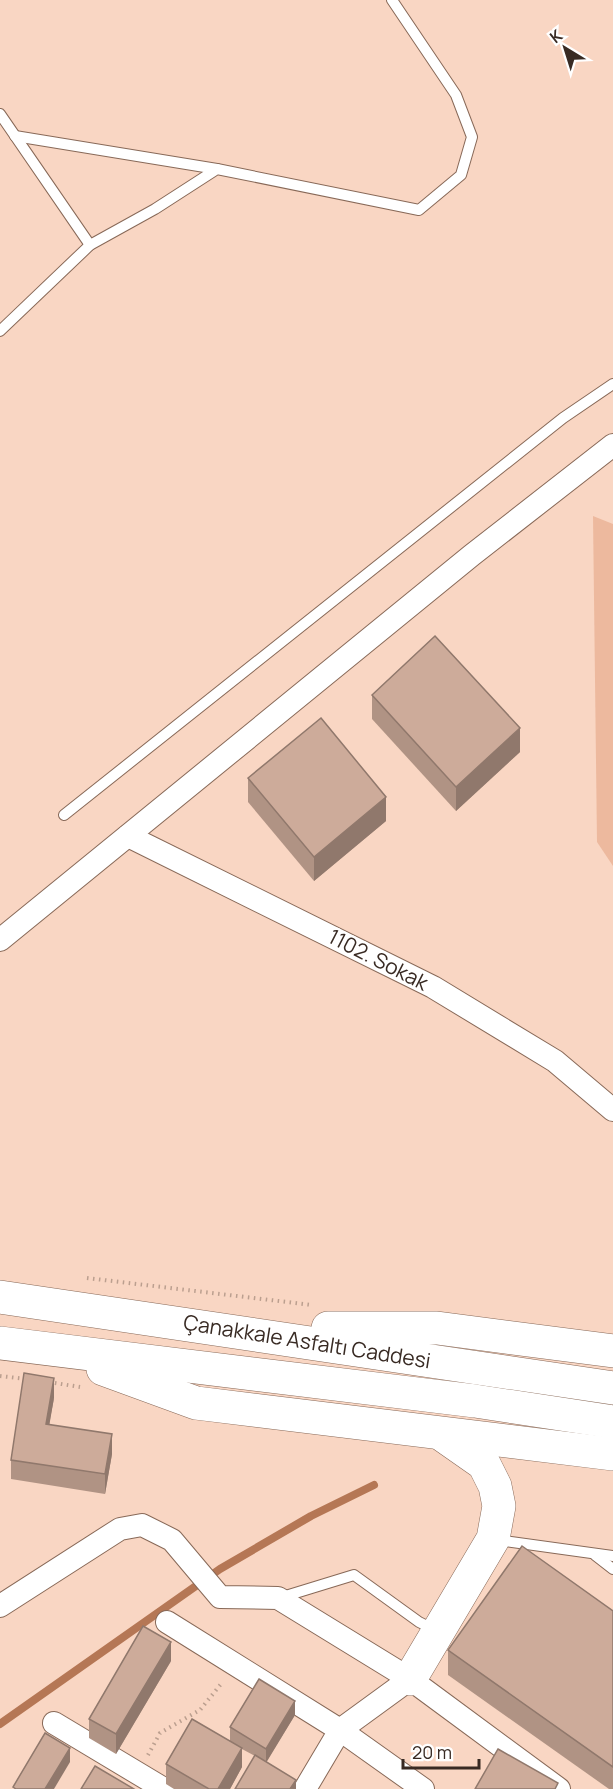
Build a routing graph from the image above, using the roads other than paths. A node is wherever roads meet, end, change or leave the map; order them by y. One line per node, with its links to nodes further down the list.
1 (392, 0): 4 (lane)
2 (0, 114): 3 (lane)
3 (15, 136): 4 (lane); 5 (lane)
4 (218, 169): 5 (lane)
5 (90, 245): 6 (lane)
6 (0, 331)
7 (613, 384): 9 (lane)
8 (613, 445): 10 (street)
9 (64, 815)
10 (128, 836): 11 (street); 12 (street, 1102. Sokak)
11 (0, 940)
12 (613, 1110)
13 (0, 1297): 14 (highway, Çanakkale Asfaltı Caddesi)
14 (221, 1328): 17 (highway); 18 (highway, Çanakkale Asfaltı Caddesi)
15 (0, 1343): 16 (highway, Çanakkale Asfaltı Caddesi)
16 (51, 1349): 19 (highway, Çanakkale Asfaltı Caddesi); 20 (highway)
17 (613, 1351)
18 (613, 1388)
19 (613, 1422)
20 (440, 1434): 21 (highway); 22 (highway)
21 (613, 1454)
22 (493, 1539): 23 (lane); 29 (highway)
23 (592, 1553): 24 (lane); 25 (lane)
24 (613, 1556)
25 (613, 1569)
26 (278, 1598): 27 (street); 29 (lane); 30 (street)
27 (0, 1606)
28 (167, 1622): 32 (street)
29 (438, 1632): 30 (highway)
30 (410, 1679): 32 (street); 36 (street)
31 (54, 1723): 33 (street)
32 (340, 1730): 34 (street); 35 (street)
33 (164, 1789)
34 (305, 1789)
35 (423, 1789)
36 (559, 1789)

